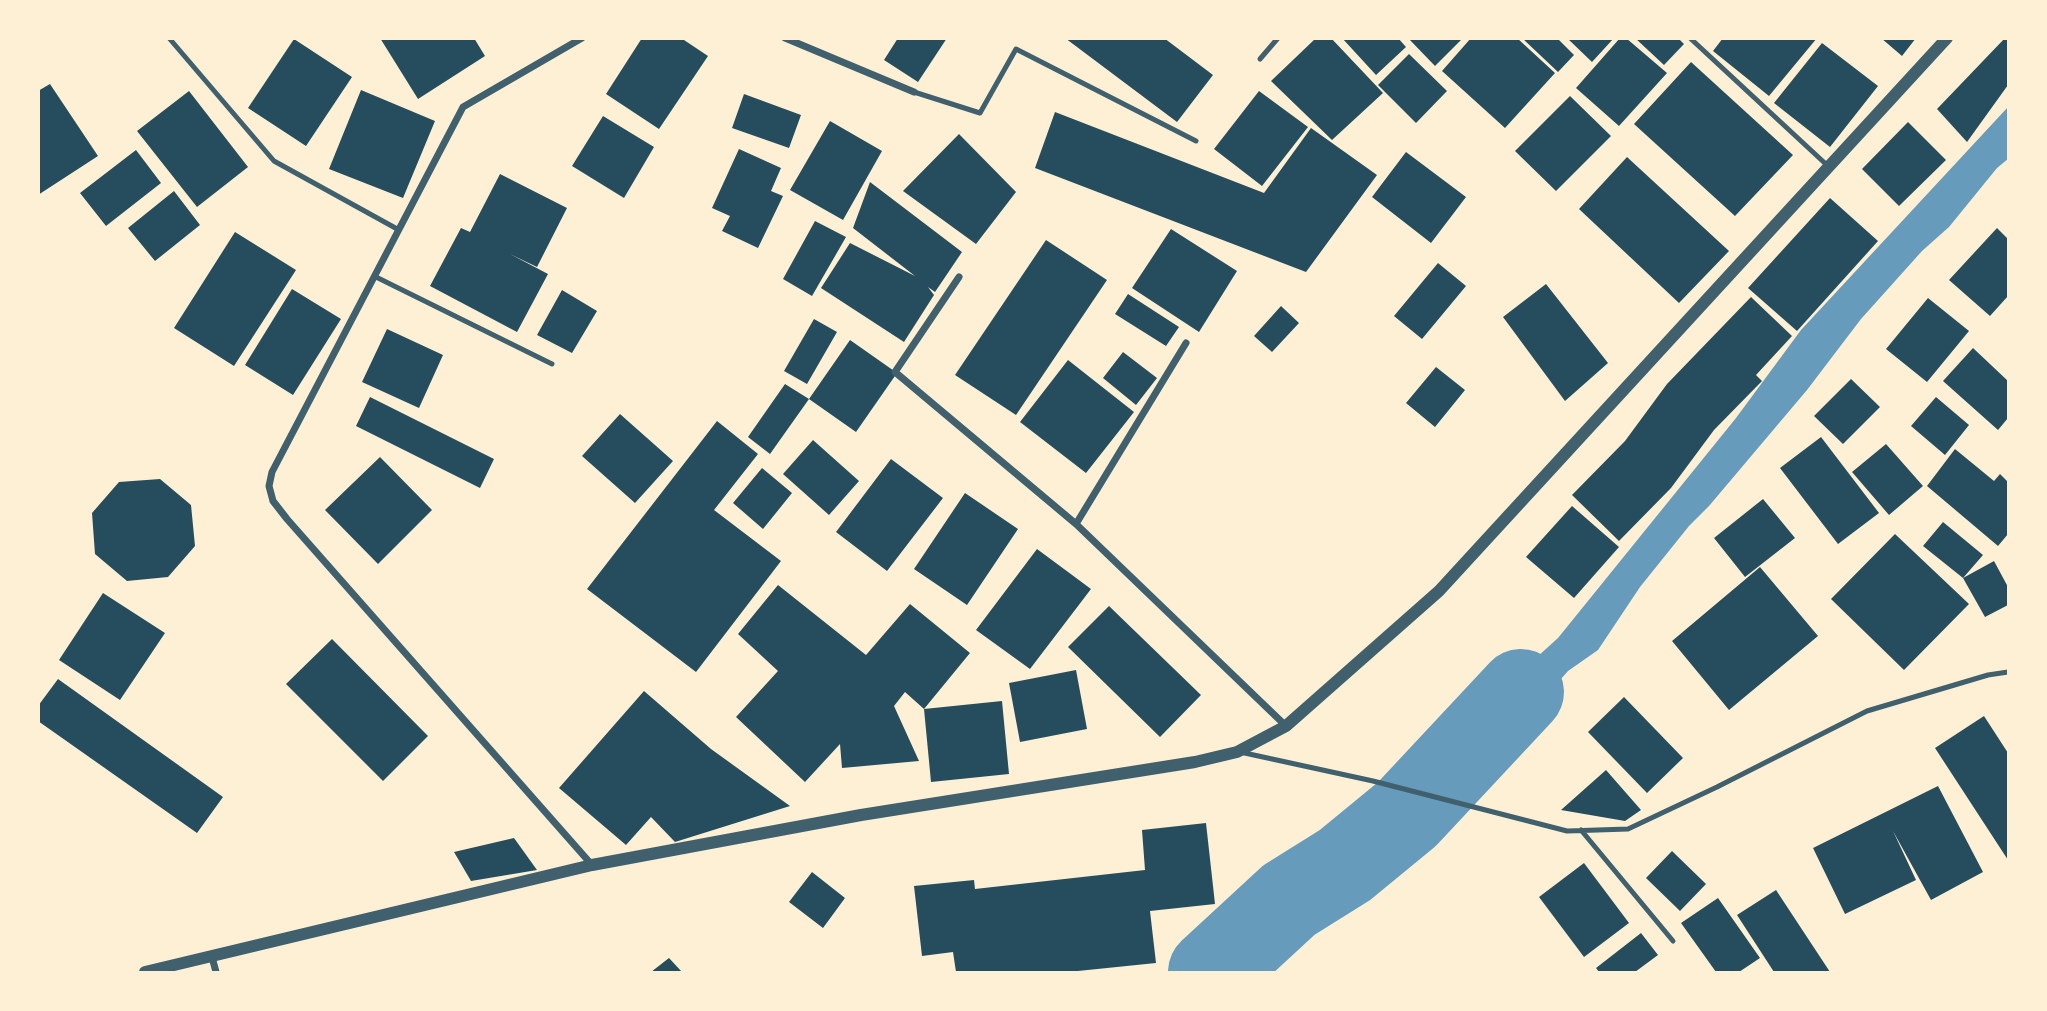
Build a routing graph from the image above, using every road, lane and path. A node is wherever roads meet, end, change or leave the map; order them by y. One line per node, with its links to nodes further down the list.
1 (169, 38): 11 (lane)
2 (582, 38): 11 (street)
3 (785, 38): 8 (street)
4 (1278, 38): 7 (lane)
5 (1690, 38): 10 (lane)
6 (1947, 38): 10 (street)
7 (1259, 59)
8 (914, 92): 9 (lane)
9 (1196, 141)
10 (1829, 167): 18 (street)
11 (399, 230): 12 (street)
12 (374, 276): 15 (lane); 21 (street)
13 (959, 276): 16 (street)
14 (1186, 343): 16 (street)
15 (552, 364)
16 (1076, 524): 18 (street)
17 (2008, 672): 20 (lane)
18 (1286, 726): 19 (street)
19 (1237, 752): 20 (lane); 21 (street)
20 (1581, 830): 22 (lane)
21 (592, 865): 23 (street)
22 (1673, 941)
23 (212, 957): 24 (street); 25 (street)
24 (145, 972)
25 (216, 972)

